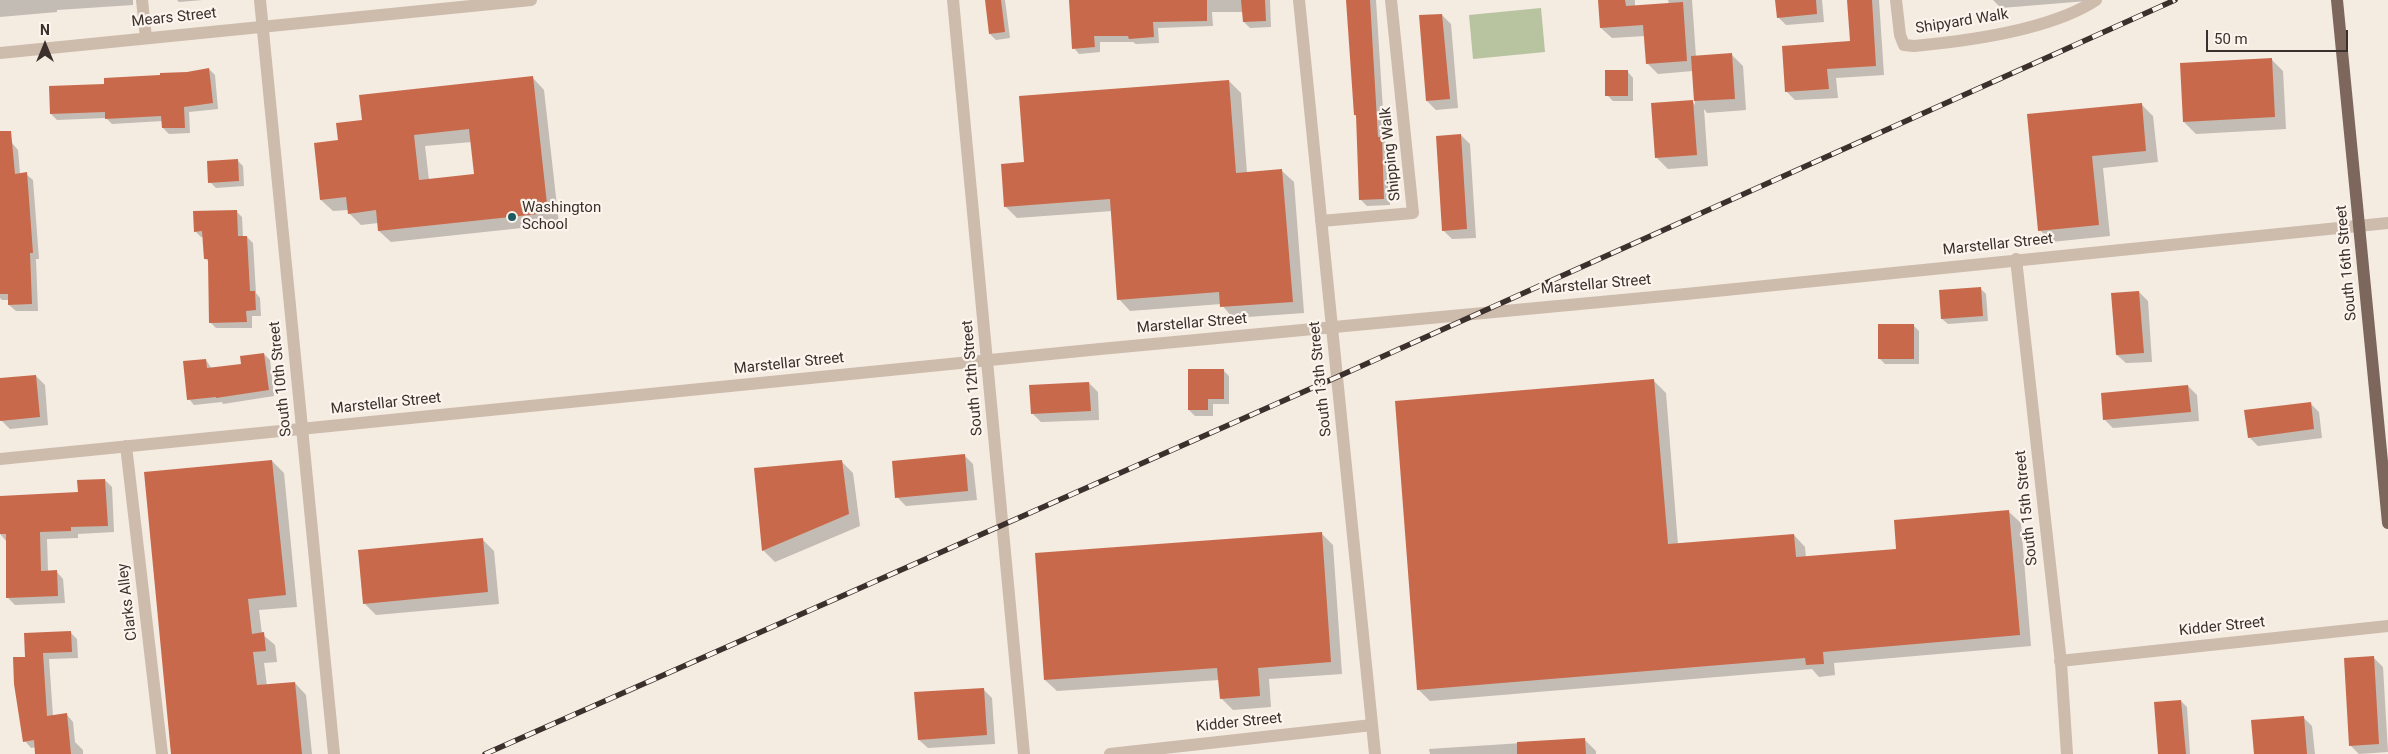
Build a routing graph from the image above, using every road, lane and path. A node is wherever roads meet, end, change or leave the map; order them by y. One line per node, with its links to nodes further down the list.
1 (142, 0): 11 (street)
2 (260, 0): 10 (street, South 10th Street)
3 (531, 0): 10 (street, Mears Street)
4 (953, 0): 18 (street, South 12th Street)
5 (1299, 0): 13 (street, South 13th Street)
6 (1391, 0): 13 (street, Shipping Walk)
7 (1896, 0): 8 (street, Shipyard Walk)
8 (2096, 0)
9 (2337, 0): 15 (main road, South 16th Street)
10 (262, 26): 11 (street, Mears Street); 19 (street, South 10th Street)
11 (146, 38): 12 (street, Mears Street)
12 (0, 54)
13 (1321, 221): 17 (street, South 13th Street)
14 (2388, 222): 15 (street, Marstellar Street)
15 (2359, 225): 16 (street, Marstellar Street); 22 (main road, South 16th Street)
16 (2016, 259): 17 (street, Marstellar Street); 24 (street, South 15th Street)
17 (1332, 327): 18 (street, Marstellar Street); 25 (street, South 13th Street)
18 (988, 361): 19 (street, Marstellar Street); 28 (street, South 12th Street)
19 (302, 429): 20 (street, Marstellar Street); 27 (street, South 10th Street)
20 (126, 446): 21 (street, Marstellar Street); 26 (street, Clarks Alley)
21 (0, 459)
22 (2388, 523)
23 (2388, 626): 24 (street, Kidder Street)
24 (2060, 661): 31 (street, South 15th Street)
25 (1372, 725): 29 (street, Kidder Street); 30 (street, South 13th Street)
26 (162, 754)
27 (334, 754)
28 (1024, 754)
29 (1110, 754)
30 (1375, 754)
31 (2067, 754)

